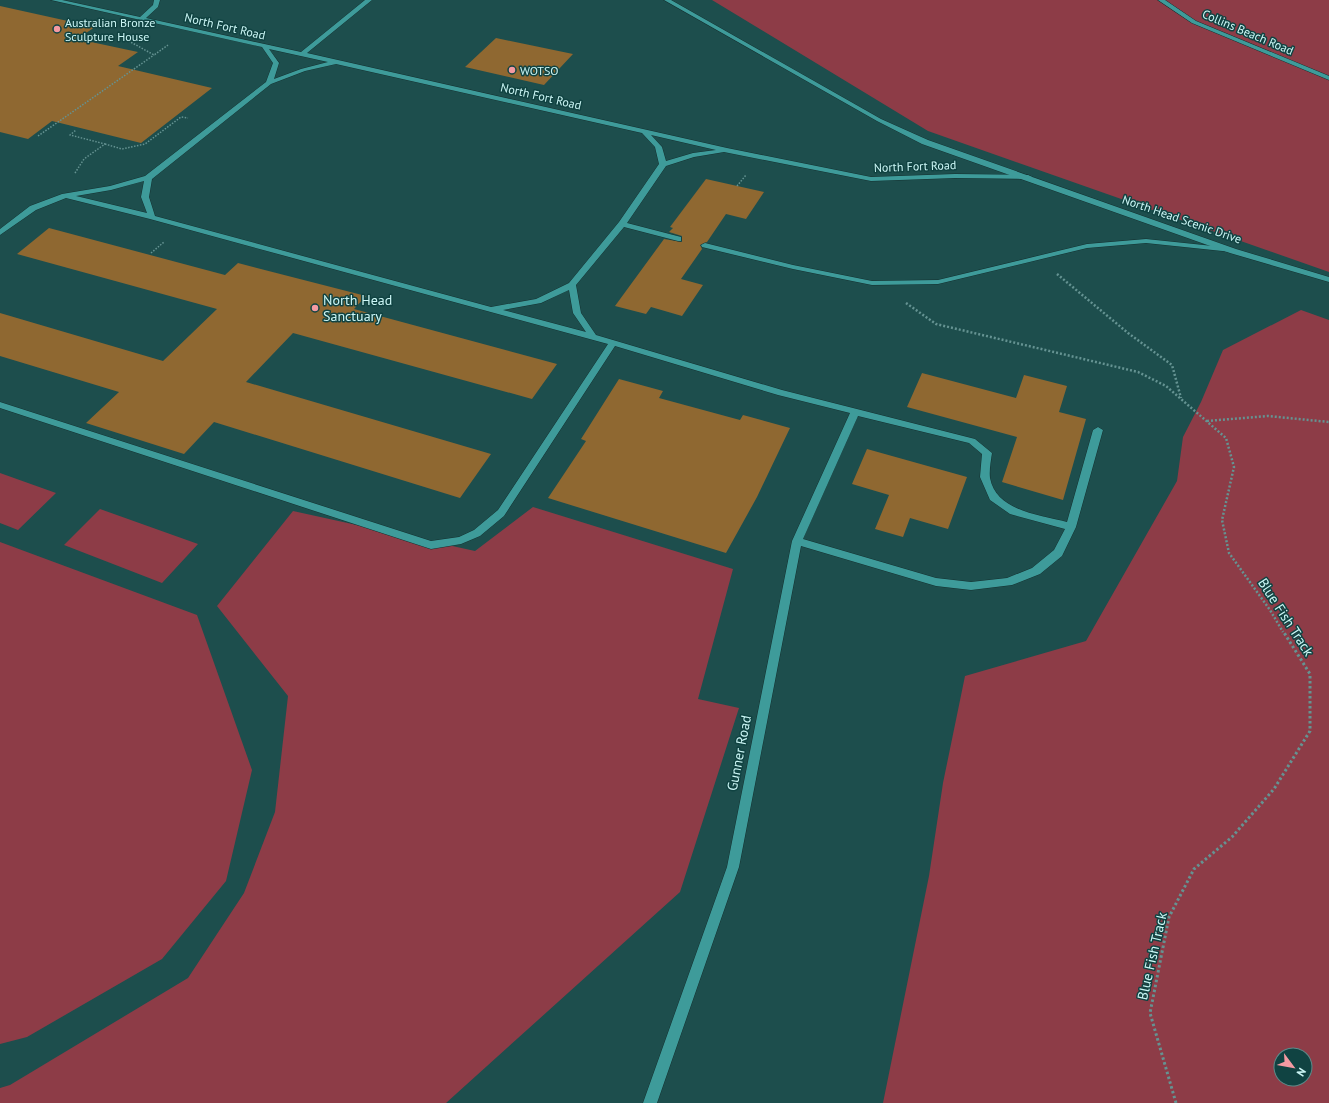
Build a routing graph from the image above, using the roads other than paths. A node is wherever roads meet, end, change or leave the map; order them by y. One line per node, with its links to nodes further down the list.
1 (54, 0): 7 (street, North Fort Road)
2 (78, 0): 7 (street)
3 (157, 0): 8 (street)
4 (369, 0): 10 (street)
5 (667, 0): 17 (street, North Head Scenic Drive)
6 (1161, 0): 12 (street, Collins Beach Road)
7 (70, 4): 8 (street, North Fort Road)
8 (141, 19): 9 (street, North Fort Road)
9 (265, 47): 10 (street, North Fort Road); 13 (street)
10 (302, 54): 11 (street, North Fort Road)
11 (336, 62): 13 (street); 14 (street, North Fort Road)
12 (1329, 78)
13 (269, 83): 18 (street)
14 (644, 131): 15 (street, North Fort Road); 16 (street)
15 (726, 150): 16 (street); 17 (street, North Fort Road)
16 (663, 164): 21 (street)
17 (1028, 177): 25 (street, North Head Scenic Drive)
18 (148, 178): 19 (street); 20 (street)
19 (65, 196): 20 (street); 22 (street)
20 (152, 217): 28 (street)
21 (622, 224): 23 (street); 27 (street)
22 (0, 233)
23 (678, 239)
24 (705, 245): 25 (street)
25 (1233, 251): 26 (street, North Head Scenic Drive)
26 (1329, 280)
27 (572, 285): 28 (street); 29 (street)
28 (490, 309): 29 (street)
29 (593, 337): 30 (street)
30 (613, 344): 31 (street); 32 (street)
31 (0, 405)
32 (856, 411): 34 (street); 35 (street, Gunner Road)
33 (1098, 430): 34 (street)
34 (1071, 527): 35 (street)
35 (797, 541): 36 (street, Gunner Road)
36 (650, 1103)

